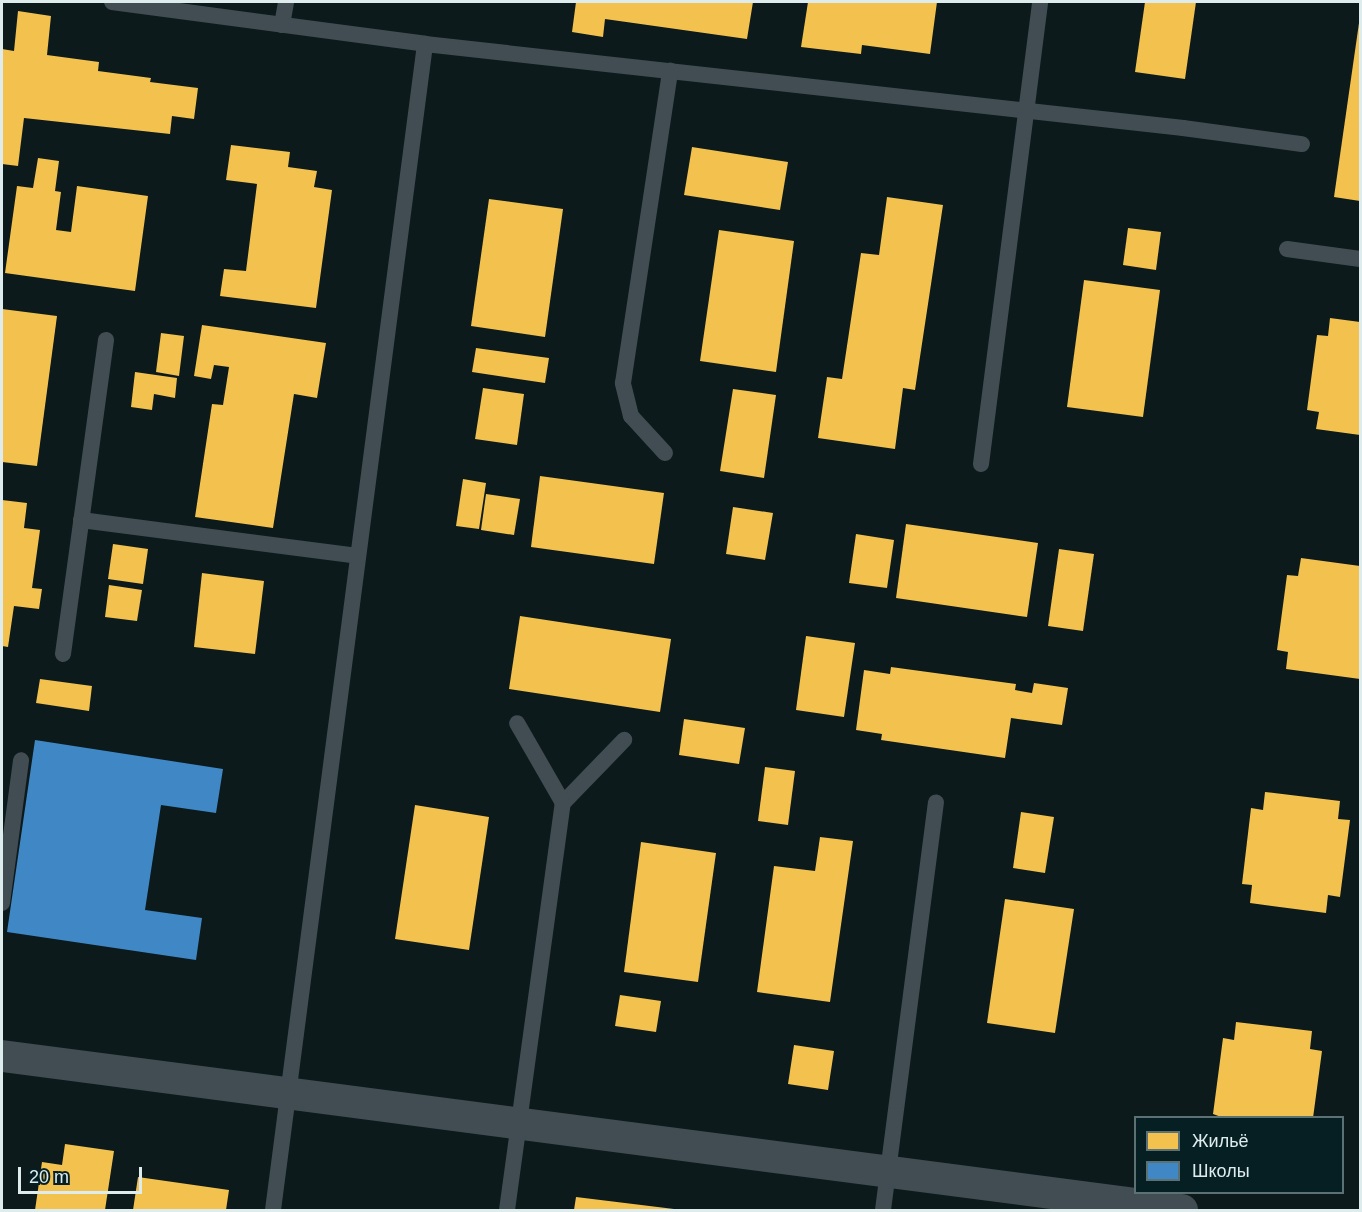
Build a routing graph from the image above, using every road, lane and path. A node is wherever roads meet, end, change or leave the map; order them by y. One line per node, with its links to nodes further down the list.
1 (112, 2): 4 (lane)
2 (286, 2): 4 (lane)
3 (1040, 2): 7 (lane)
4 (282, 25): 5 (lane)
5 (425, 44): 6 (lane); 15 (lane)
6 (670, 71): 7 (lane); 12 (lane)
7 (1025, 110): 8 (lane); 13 (lane)
8 (1302, 144)
9 (1287, 249): 10 (lane)
10 (1360, 259)
11 (106, 340): 14 (lane)
12 (665, 453)
13 (981, 464)
14 (81, 520): 15 (lane); 16 (lane)
15 (358, 556): 24 (lane)
16 (63, 654)
17 (517, 723): 21 (lane)
18 (624, 740): 21 (lane)
19 (21, 760): 22 (lane)
20 (936, 802): 26 (lane)
21 (563, 803): 25 (lane)
22 (2, 903)
23 (2, 1056): 24 (street)
24 (288, 1094): 25 (street); 27 (lane)
25 (519, 1124): 26 (street); 28 (lane)
26 (888, 1172): 29 (lane); 30 (street)
27 (273, 1210)
28 (507, 1210)
29 (883, 1210)
30 (1182, 1210)

